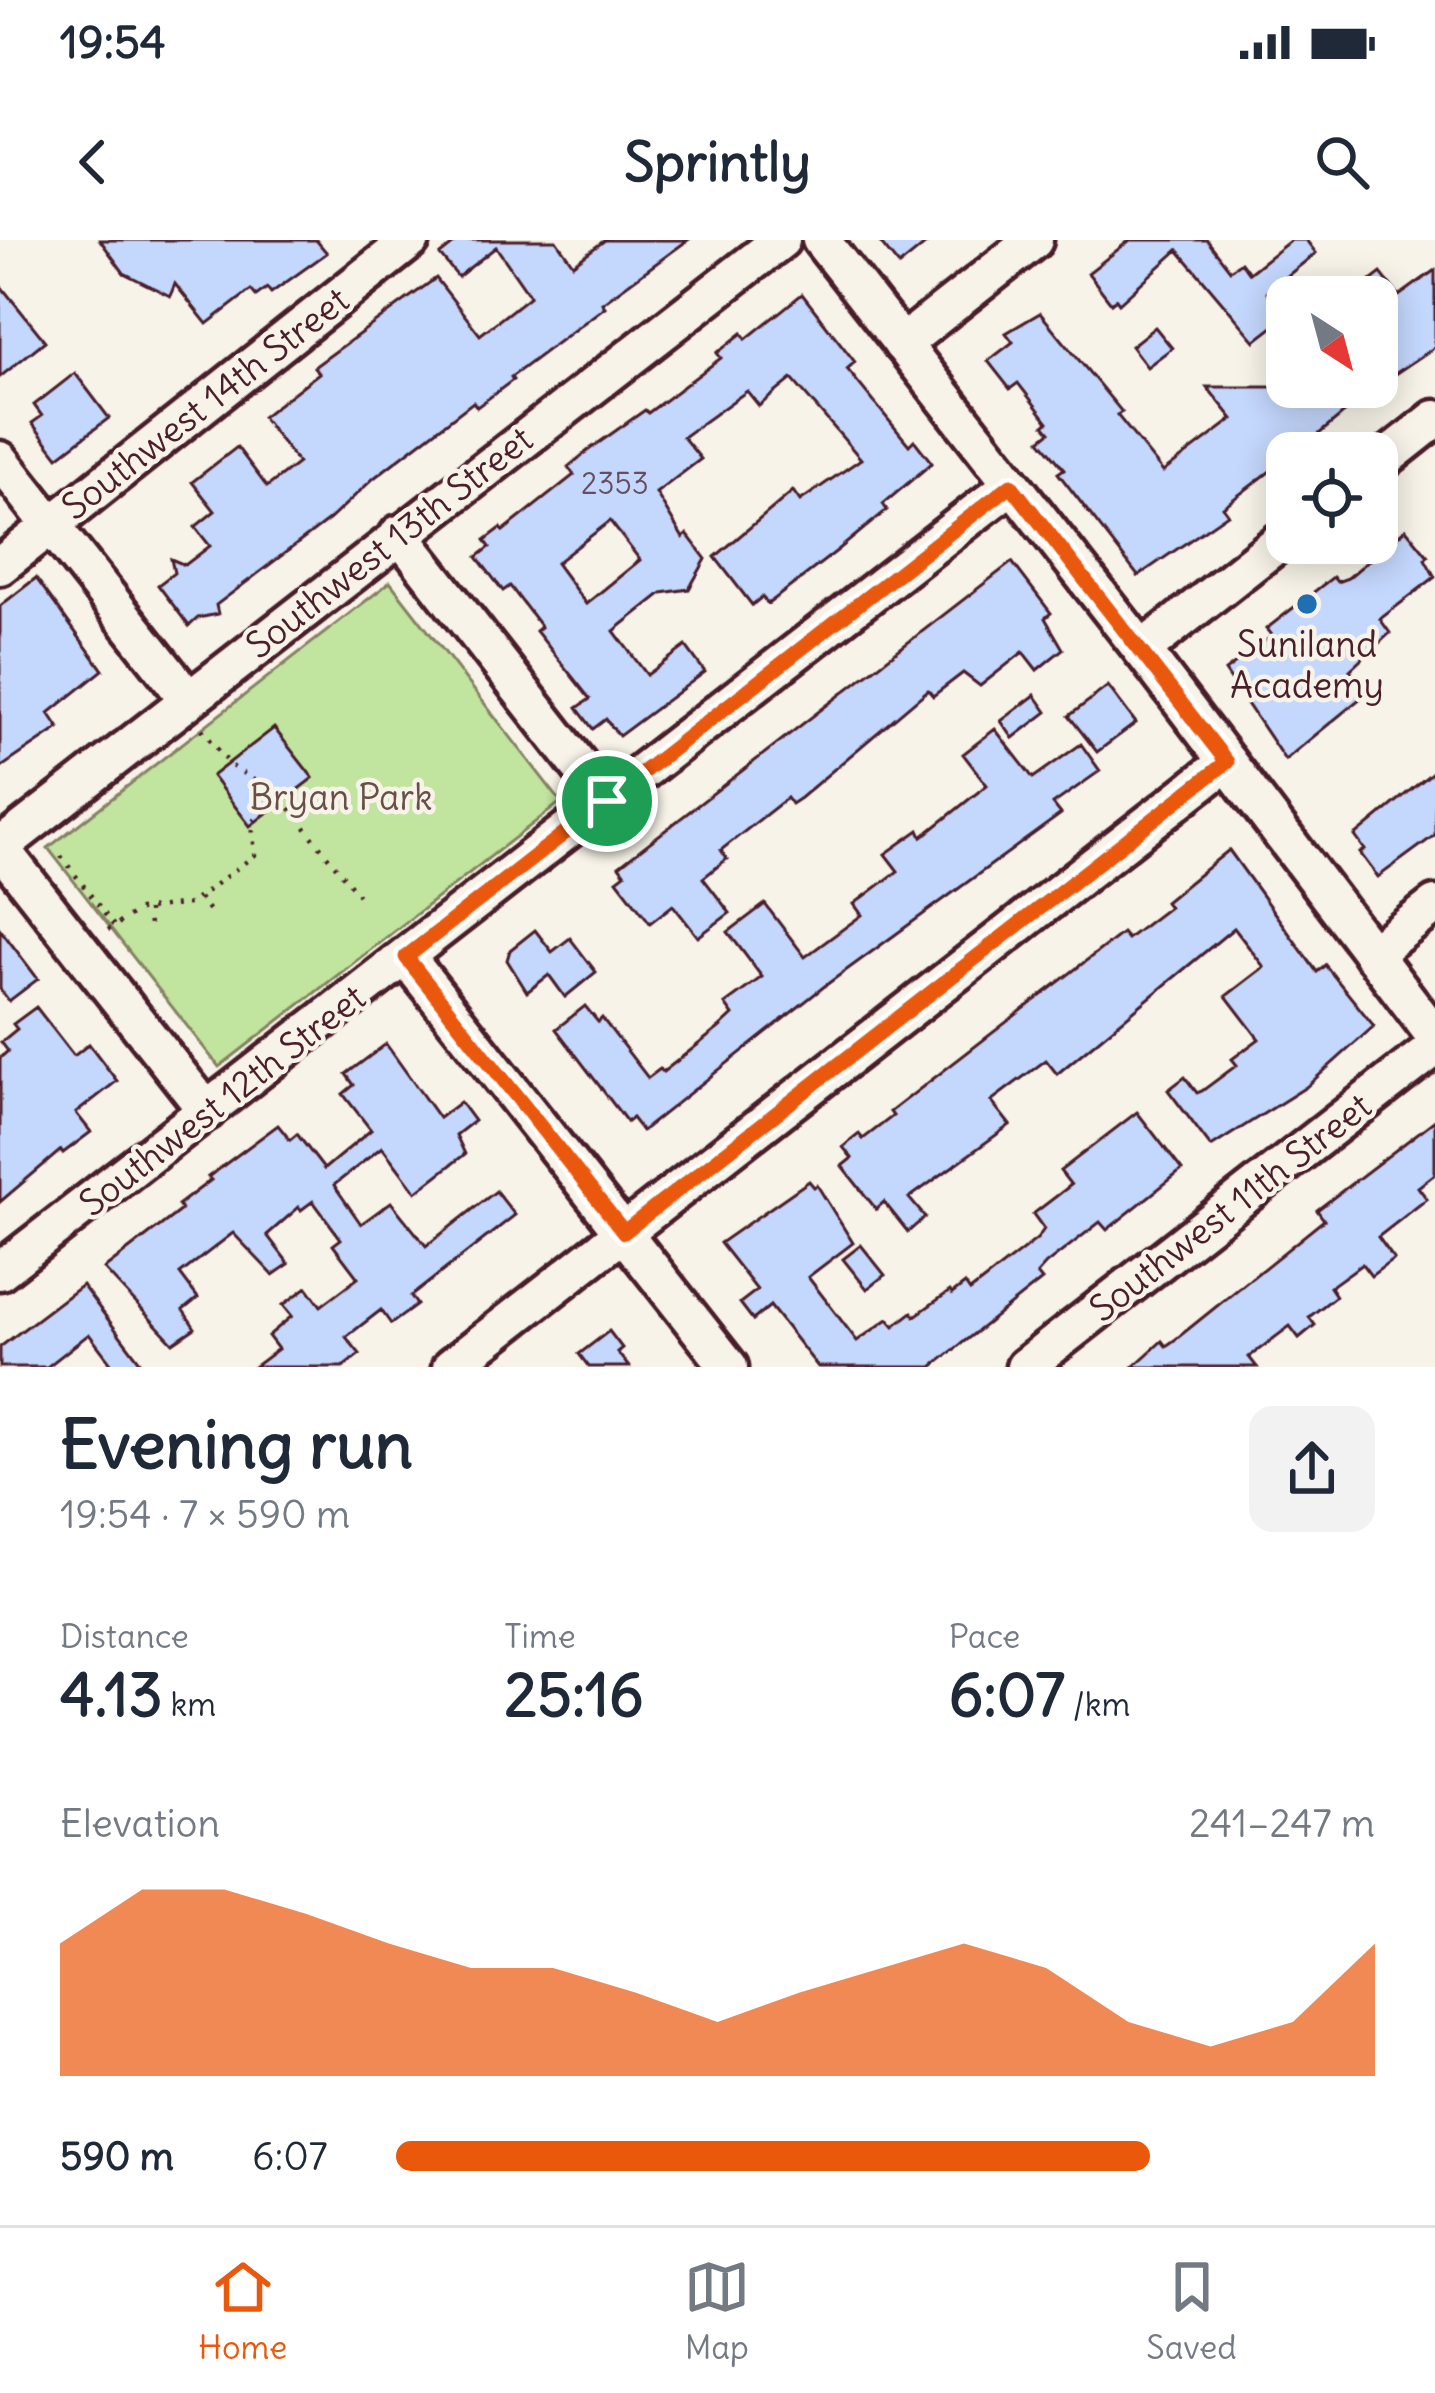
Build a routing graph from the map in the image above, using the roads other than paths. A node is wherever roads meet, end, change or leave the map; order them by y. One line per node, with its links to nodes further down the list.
1 (411, 240): 10 (street, Southwest 14th Street)
2 (781, 240): 11 (street, Southwest 13th Street)
3 (820, 240): 5 (street)
4 (1034, 240): 5 (street)
5 (902, 344): 9 (street)
6 (1435, 419): 7 (street)
7 (1398, 448)
8 (0, 460): 10 (street)
9 (1011, 485): 14 (street); 17 (street, Southwest 12th Street)
10 (51, 526): 13 (street, Southwest 14th Street); 15 (street)
11 (400, 534): 15 (street, Southwest 13th Street); 17 (street)
12 (1266, 553): 14 (street)
13 (0, 566)
14 (1142, 650): 16 (street)
15 (194, 711): 18 (street, Southwest 13th Street)
16 (1227, 762): 20 (street); 25 (street)
17 (607, 801): 21 (street, Southwest 12th Street)
18 (0, 847): 24 (street)
19 (1435, 905): 20 (street)
20 (1372, 954): 22 (street)
21 (406, 957): 24 (street, Southwest 12th Street); 25 (street)
22 (1435, 1036)
23 (1435, 1047): 29 (street, Southwest 11th Street)
24 (207, 1111): 26 (street, Southwest 12th Street)
25 (624, 1232): 27 (street); 28 (street)
26 (0, 1271)
27 (451, 1367)
28 (730, 1367)
29 (1025, 1367)

